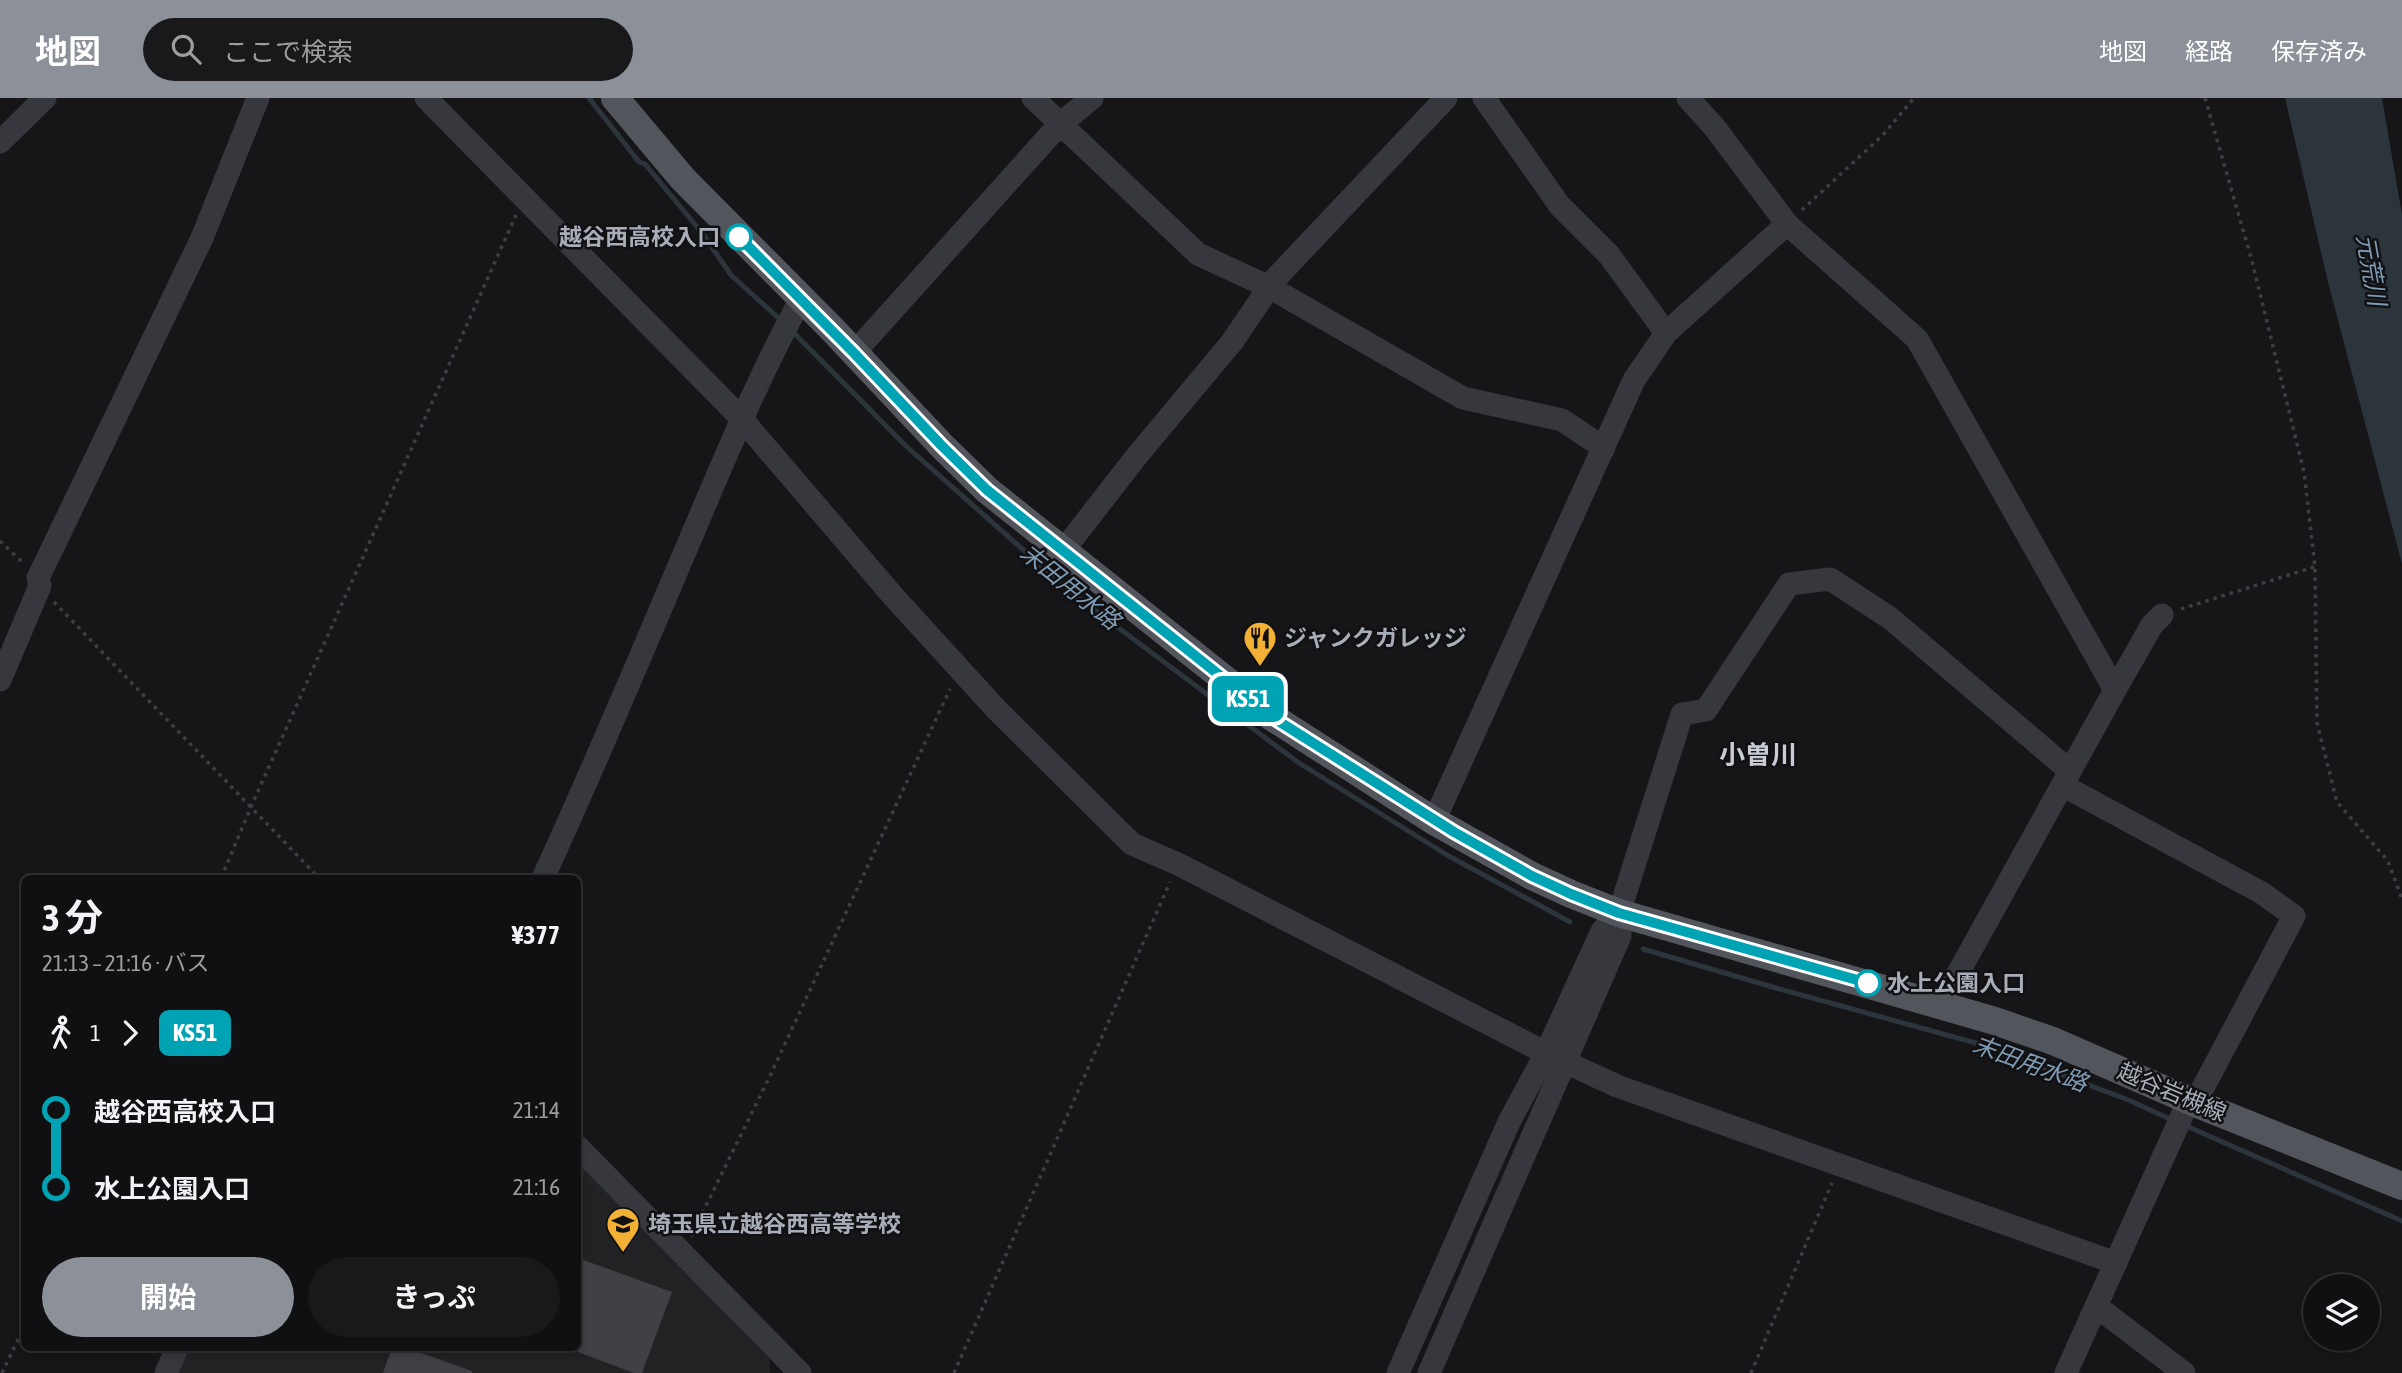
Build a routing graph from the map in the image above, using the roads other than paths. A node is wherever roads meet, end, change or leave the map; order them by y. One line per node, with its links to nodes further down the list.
1 (45, 98): 11 (street)
2 (258, 98): 21 (street)
3 (426, 98): 17 (street)
4 (615, 98): 14 (main road, 越谷岩槻線)
5 (1033, 98): 10 (street)
6 (1092, 98): 10 (street)
7 (1446, 98): 13 (street)
8 (1483, 98): 15 (street)
9 (1688, 98): 12 (street)
10 (1059, 125): 13 (street); 16 (street)
11 (0, 142)
12 (1787, 224): 15 (street); 22 (street)
13 (1269, 287): 18 (street); 19 (street)
14 (791, 317): 16 (main road, 越谷岩槻線); 17 (street)
15 (1666, 334): 18 (street)
16 (854, 353): 19 (main road, 越谷岩槻線)
17 (741, 418): 25 (street); 28 (street)
18 (1604, 448): 24 (street)
19 (1063, 551): 24 (main road, 越谷岩槻線)
20 (2162, 615): 22 (street)
21 (0, 680)
22 (2115, 690): 23 (street)
23 (2066, 778): 26 (street); 27 (street); 29 (street)
24 (1434, 821): 26 (main road, 越谷岩槻線)
25 (543, 875)
26 (1619, 913): 27 (main road, 越谷岩槻線); 28 (street)
27 (1941, 1004): 29 (main road, 越谷岩槻線)
28 (1557, 1058): 32 (street); 37 (street); 38 (street)
29 (2185, 1113): 31 (main road, 越谷岩槻線); 32 (street)
30 (581, 1150): 35 (street)
31 (2402, 1186)
32 (2116, 1263): 33 (street)
33 (2096, 1306): 39 (street); 40 (street)
34 (176, 1351): 36 (street)
35 (790, 1369)
36 (166, 1373)
37 (1398, 1373)
38 (1429, 1373)
39 (2066, 1373)
40 (2184, 1373)

